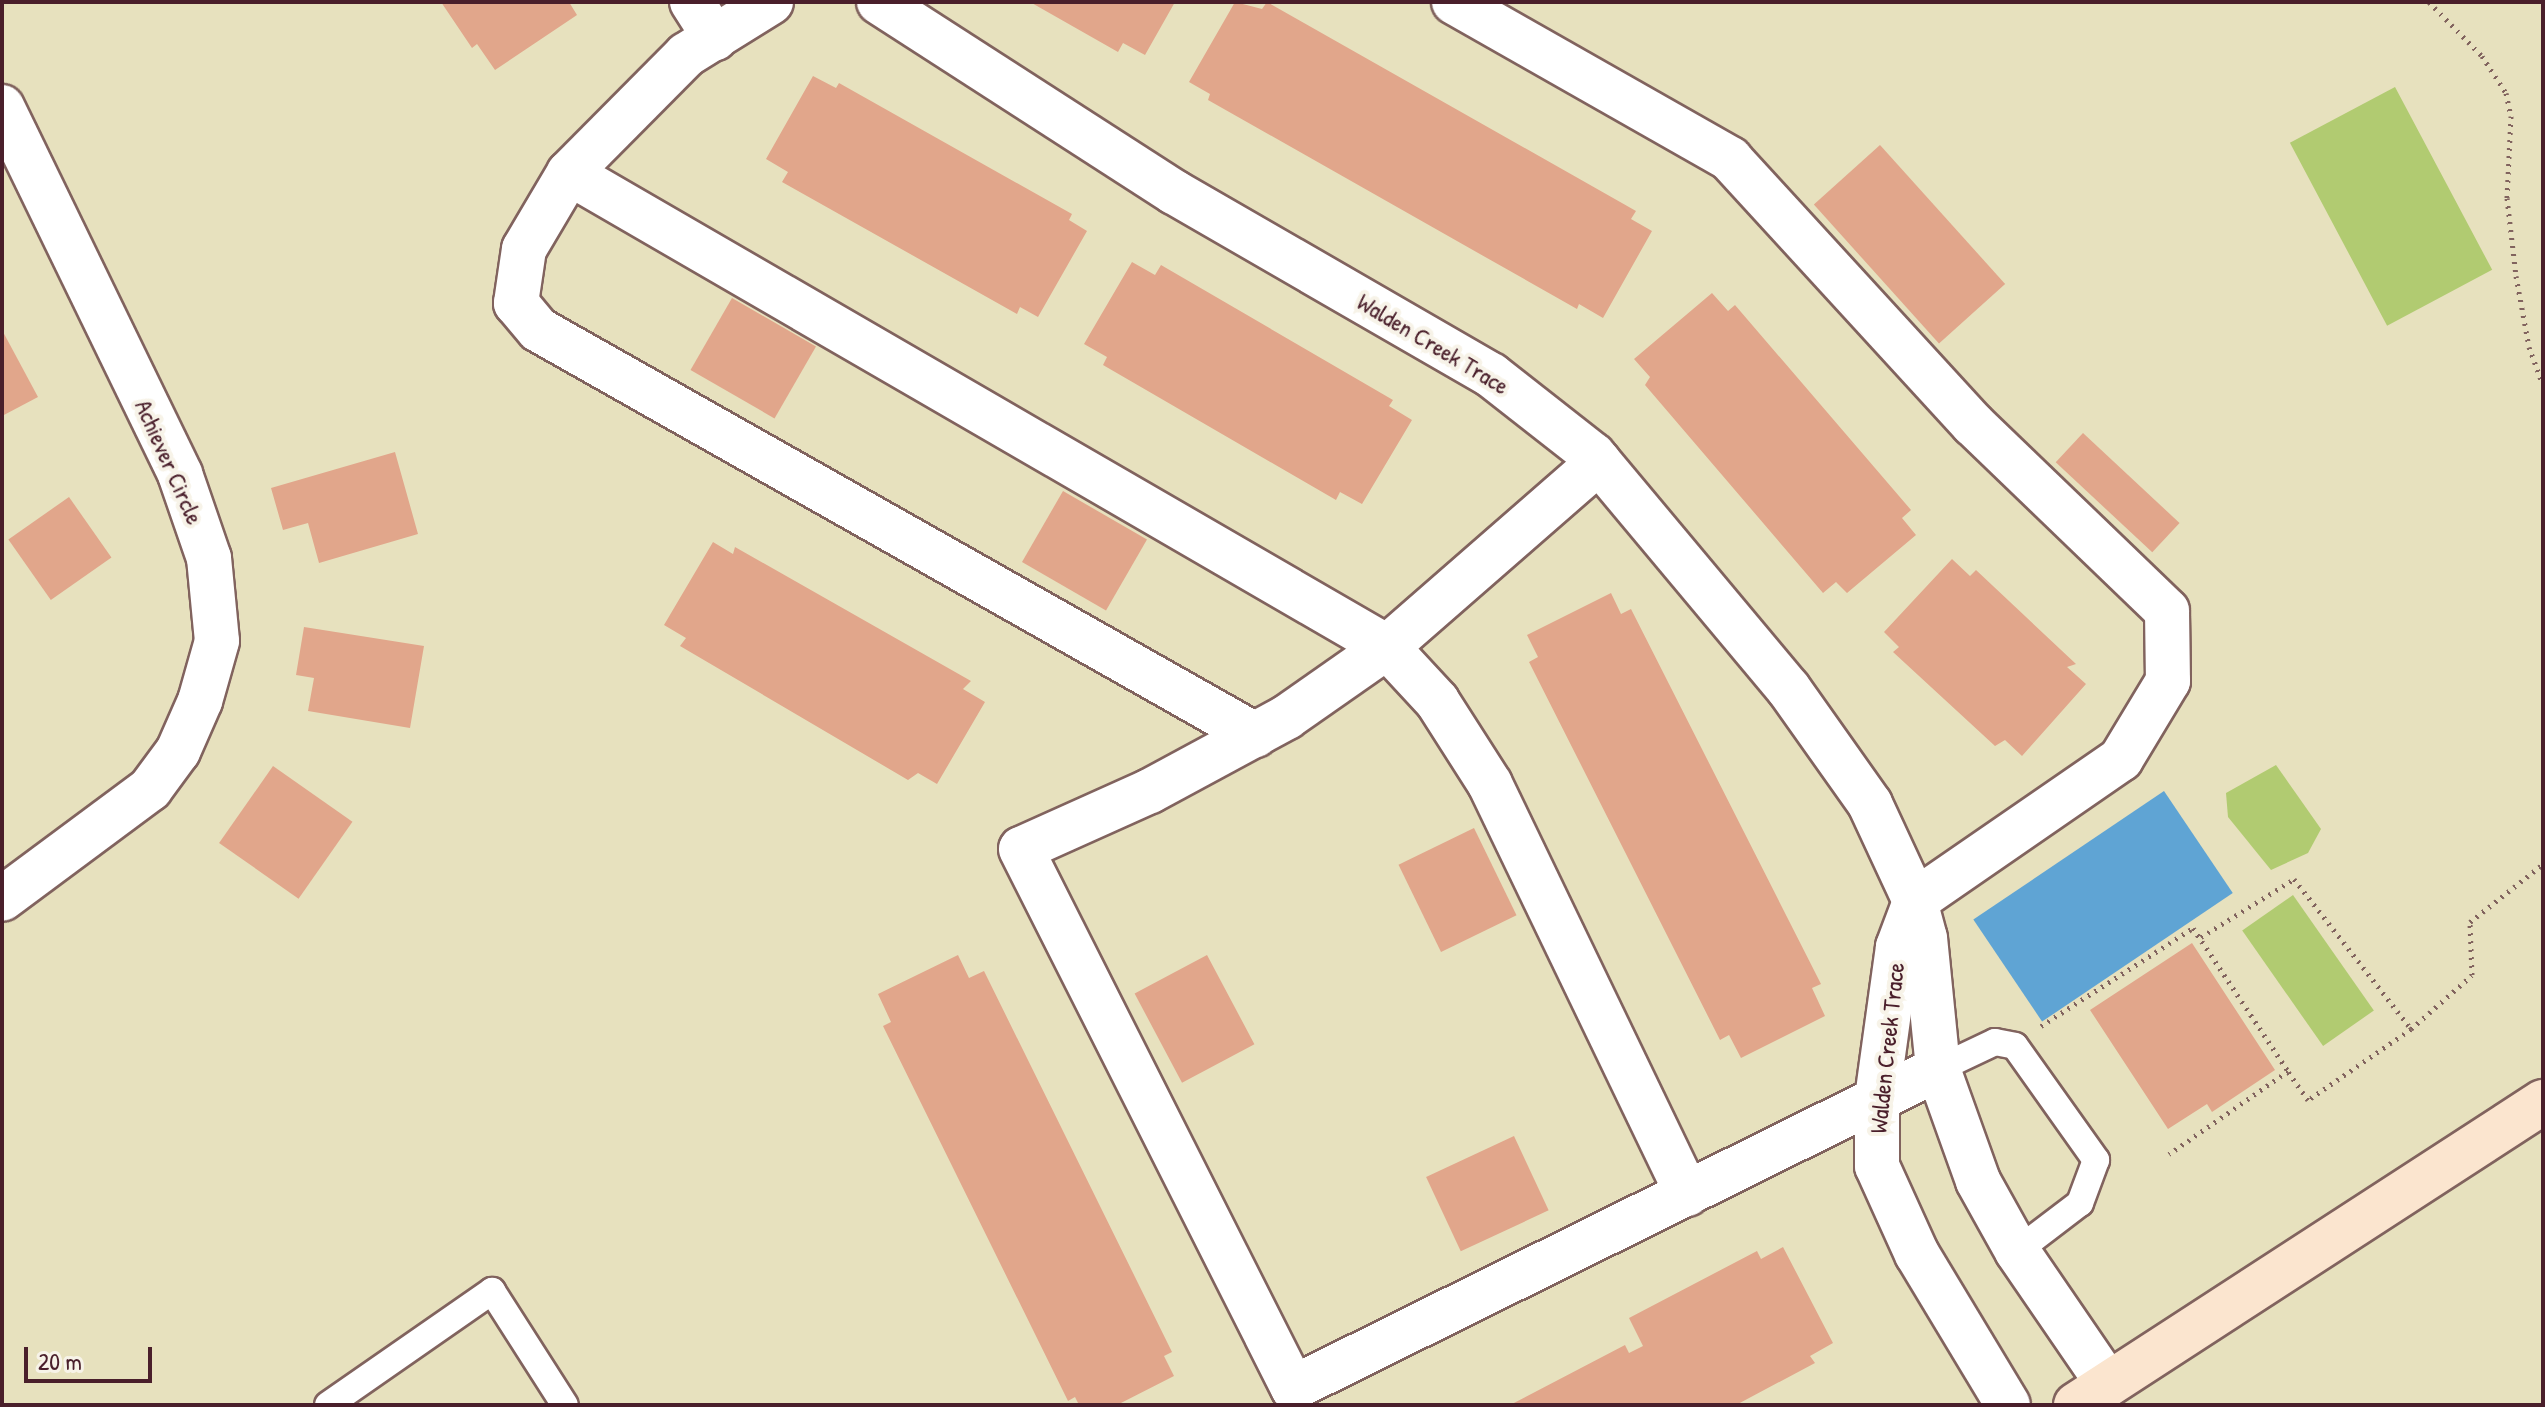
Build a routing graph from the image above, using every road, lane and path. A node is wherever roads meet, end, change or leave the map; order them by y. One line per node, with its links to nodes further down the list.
1 (771, 2): 5 (street)
2 (879, 2): 9 (street, Walden Creek Trace)
3 (1454, 2): 14 (street)
4 (2429, 2): 8 (path)
5 (704, 20): 7 (street)
6 (2, 107): 13 (street, Achiever Circle)
7 (569, 173): 10 (street); 11 (street)
8 (2543, 385)
9 (1599, 462): 10 (street); 14 (street, Walden Creek Trace)
10 (1387, 647): 11 (street); 23 (street)
11 (1255, 735): 23 (street)
12 (2543, 864): 17 (path)
13 (2, 899)
14 (1915, 901): 18 (street, Walden Creek Trace); 20 (street, Walden Creek Trace)
15 (2201, 937): 16 (path); 17 (path); 19 (path)
16 (2040, 1026)
17 (2411, 1029): 19 (path)
18 (1938, 1069): 20 (street); 24 (street, Walden Creek Trace); 24 (lane)
19 (2288, 1071): 22 (path)
20 (1877, 1098): 23 (street); 28 (street, Walden Creek Trace)
21 (2543, 1102): 25 (main road)
22 (2169, 1154)
23 (1687, 1194)
24 (2017, 1251): 25 (street, Walden Creek Trace)
25 (2092, 1394)
26 (328, 1405): 27 (lane)
27 (565, 1405)
28 (2008, 1405)

